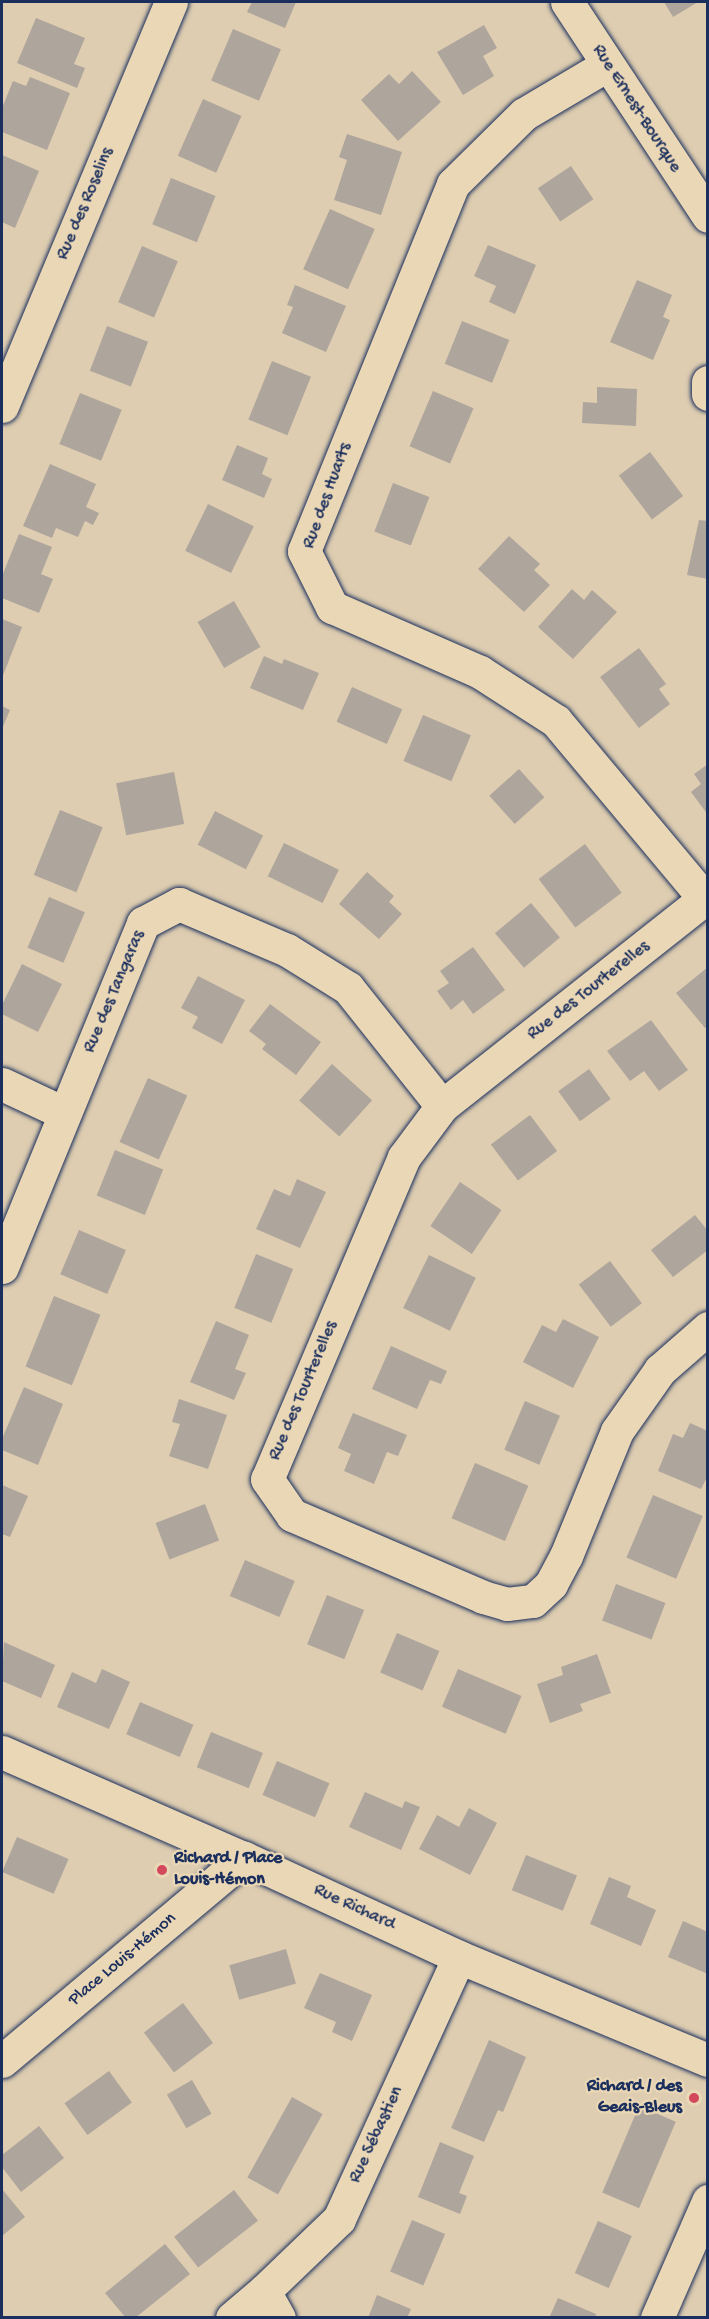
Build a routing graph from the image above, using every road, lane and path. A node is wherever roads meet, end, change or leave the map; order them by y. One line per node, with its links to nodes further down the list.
1 (171, 2): 7 (street, Rue des Roselins)
2 (567, 2): 3 (street, Rue Ernest-Bourque)
3 (608, 65): 4 (street, Rue Ernest-Bourque); 8 (street, Rue des Huarts)
4 (708, 216)
5 (708, 382): 6 (street)
6 (708, 394)
7 (2, 406)
8 (706, 898): 10 (street, Rue des Tourterelles)
9 (2, 1084): 11 (street)
10 (442, 1106): 11 (street, Rue des Tangaras); 13 (street, Rue des Tourterelles)
11 (64, 1113): 12 (street, Rue des Tangaras)
12 (2, 1267)
13 (708, 1328)
14 (2, 1752): 15 (street, Rue Richard)
15 (244, 1858): 16 (street, Rue Richard); 18 (street, Place Louis-Hémon)
16 (459, 1957): 17 (street, Rue Richard); 20 (street, Rue Sébastien)
17 (708, 2060)
18 (2, 2061)
19 (708, 2201): 22 (street)
20 (272, 2304): 21 (street, Rue Sébastien)
21 (232, 2318)
22 (657, 2318)

